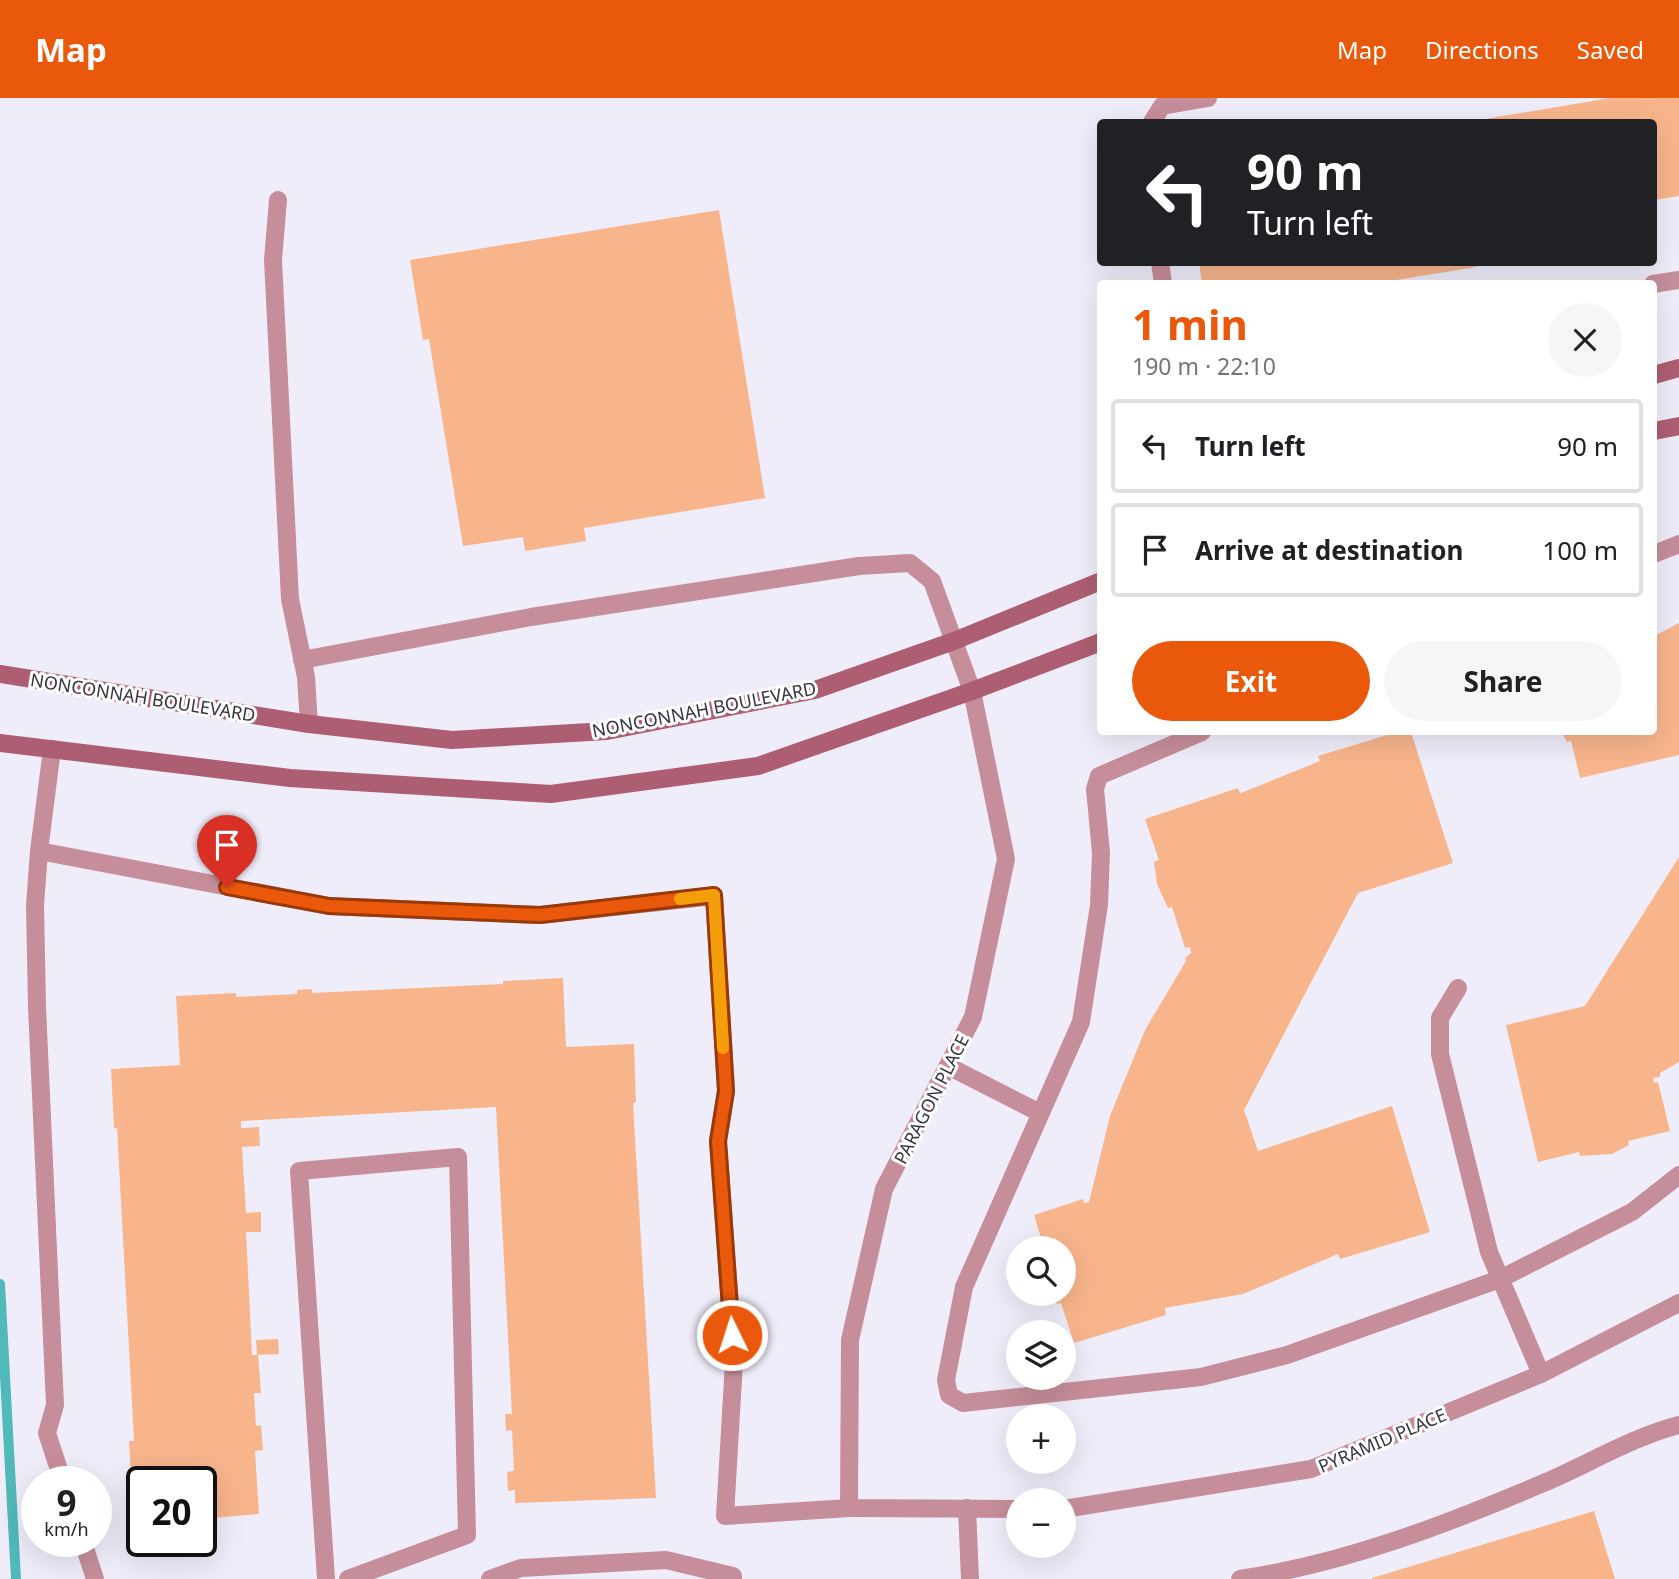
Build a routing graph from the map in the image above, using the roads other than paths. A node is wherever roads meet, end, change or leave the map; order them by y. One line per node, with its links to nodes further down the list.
1 (1208, 98): 2 (street)
2 (1154, 119)
3 (278, 200): 15 (street)
4 (1679, 280): 5 (street)
5 (1657, 283)
6 (1679, 368): 7 (street)
7 (1657, 374)
8 (1679, 426): 9 (street)
9 (1657, 430)
10 (1679, 544): 11 (street)
11 (1657, 553)
12 (1097, 583): 13 (street, NONCONNAH BOULEVARD)
13 (954, 641): 15 (street, PARAGON PLACE); 17 (street, PARAGON PLACE); 18 (street, NONCONNAH BOULEVARD)
14 (1097, 644): 17 (street)
15 (302, 660): 18 (street)
16 (0, 674): 18 (street, NONCONNAH BOULEVARD)
17 (972, 691): 21 (street); 24 (street, PARAGON PLACE)
18 (309, 724)
19 (1195, 735): 25 (street)
20 (0, 743): 21 (street)
21 (52, 749): 22 (street)
22 (39, 851): 31 (street); 32 (street)
23 (1458, 988): 27 (street)
24 (948, 1066): 25 (street); 32 (street, PARAGON PLACE)
25 (1040, 1112): 27 (street)
26 (1679, 1175): 27 (street)
27 (1500, 1279): 29 (street)
28 (1679, 1303): 29 (street, PYRAMID PLACE)
29 (1541, 1374): 33 (street, PYRAMID PLACE)
30 (1679, 1425): 43 (street)
31 (58, 1466)
32 (849, 1507): 34 (street)
33 (1076, 1507)
34 (967, 1508): 35 (street); 42 (street)
35 (1006, 1508)
36 (87, 1557): 37 (street)
37 (94, 1579)
38 (326, 1579): 39 (street)
39 (348, 1579)
40 (490, 1579): 41 (street)
41 (733, 1579)
42 (970, 1579)
43 (1240, 1579)

